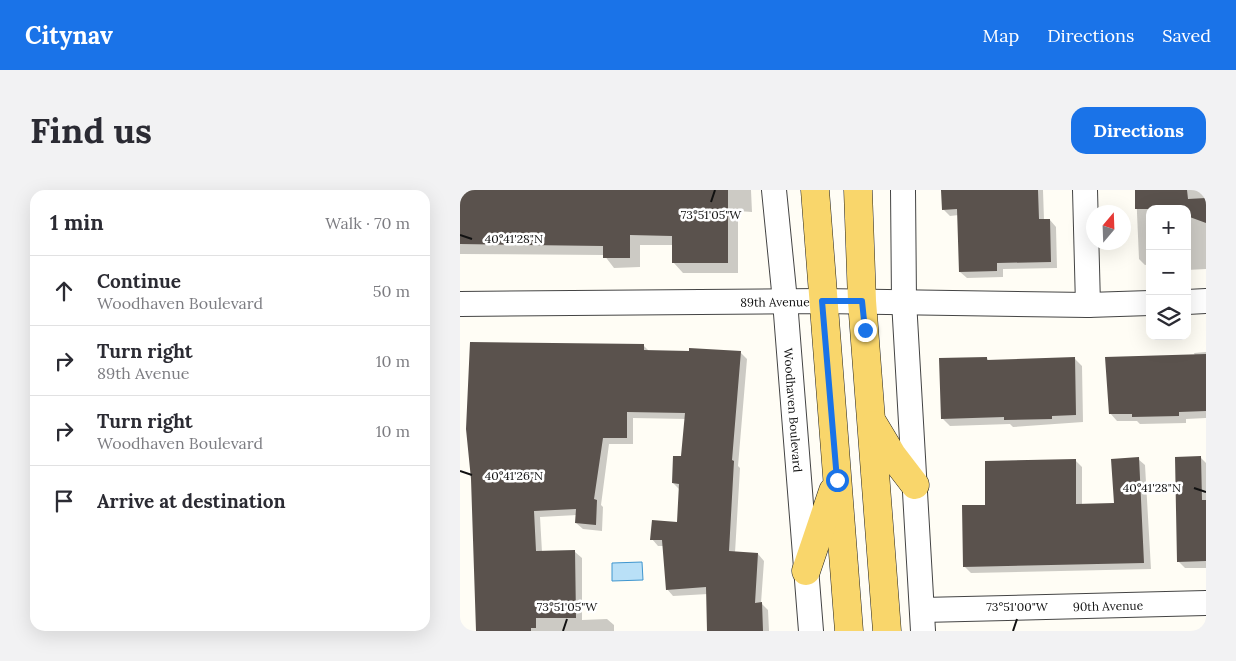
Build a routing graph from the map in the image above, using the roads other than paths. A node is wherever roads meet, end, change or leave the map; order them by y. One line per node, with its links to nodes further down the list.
1 (774, 190): 6 (street, Woodhaven Boulevard)
2 (815, 190): 7 (main road)
3 (858, 190): 8 (main road)
4 (903, 190): 9 (street)
5 (1085, 190): 14 (street)
6 (785, 301): 7 (street, 89th Avenue); 13 (street, 89th Avenue); 18 (street, Woodhaven Boulevard)
7 (822, 301): 8 (street, 89th Avenue); 16 (main road)
8 (862, 301): 9 (street, 89th Avenue); 15 (main road)
9 (904, 301): 14 (street, 89th Avenue); 17 (street)
10 (1206, 301): 11 (street)
11 (1191, 302)
12 (1146, 303): 14 (street, 89th Avenue)
13 (460, 304)
14 (1088, 304)
15 (872, 421): 17 (main road); 23 (main road)
16 (837, 480): 18 (main road); 22 (main road)
17 (915, 485): 20 (street)
18 (806, 571): 21 (street, Woodhaven Boulevard)
19 (1206, 603): 20 (street, 90th Avenue)
20 (922, 620)
21 (811, 631)
22 (849, 631)
23 (887, 631)

